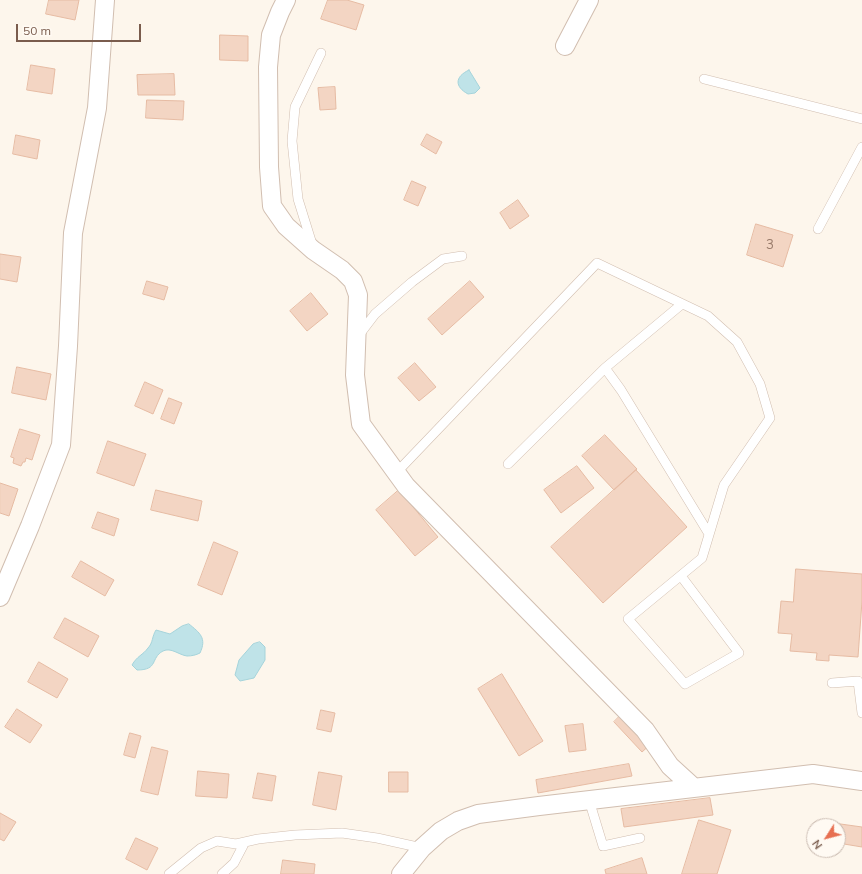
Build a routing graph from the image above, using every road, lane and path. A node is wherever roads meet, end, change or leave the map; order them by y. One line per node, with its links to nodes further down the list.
1 (105, 0): 19 (street)
2 (286, 0): 10 (street)
3 (589, 0): 4 (street)
4 (565, 46)
5 (321, 53): 10 (lane)
6 (704, 79): 7 (lane)
7 (862, 119)
8 (862, 147): 9 (lane)
9 (818, 229)
10 (313, 250): 13 (street)
11 (462, 256): 13 (lane)
12 (682, 304): 14 (lane); 16 (lane); 17 (lane)
13 (356, 340): 16 (street)
14 (605, 368): 15 (lane); 17 (lane)
15 (508, 464)
16 (396, 473): 23 (street)
17 (709, 534): 18 (lane)
18 (681, 576): 18 (lane)
19 (0, 597)
20 (832, 683): 21 (lane)
21 (862, 713)
22 (862, 781): 23 (street)
23 (693, 787): 24 (street)
24 (589, 800): 25 (lane); 27 (street)
25 (640, 838)
26 (246, 842): 27 (lane); 28 (lane); 29 (lane)
27 (422, 848): 30 (street)
28 (169, 874)
29 (222, 874)
30 (401, 874)

